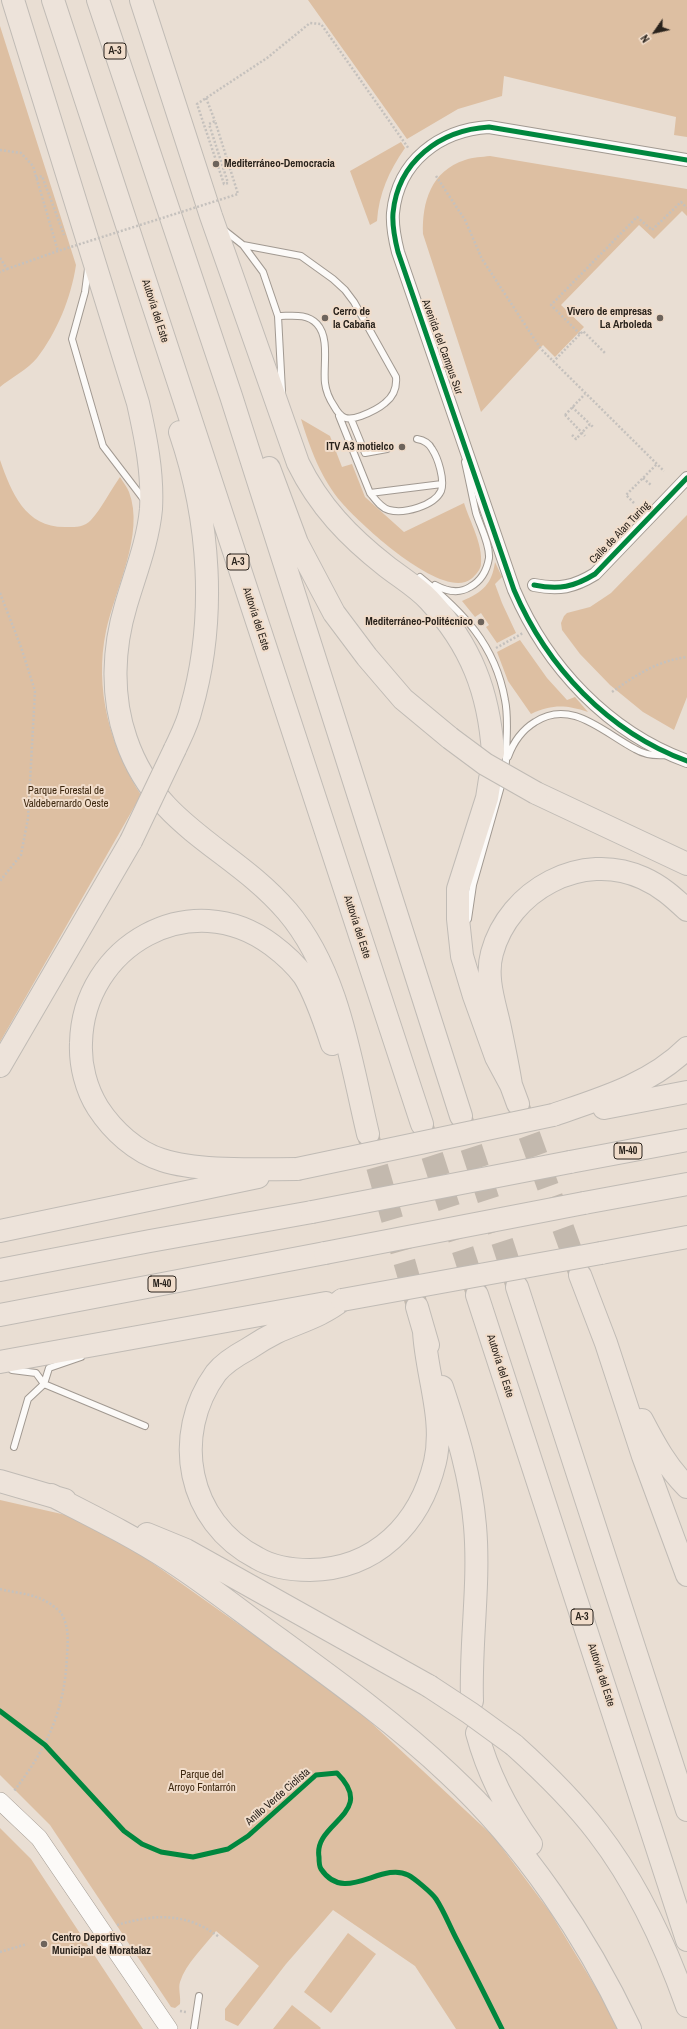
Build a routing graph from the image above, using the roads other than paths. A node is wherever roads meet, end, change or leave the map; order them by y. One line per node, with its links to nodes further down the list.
1 (13, 0): 9 (highway)
2 (42, 0): 33 (highway, bridge)
3 (53, 0): 37 (highway, Autovía del Este / A-3)
4 (98, 0): 11 (highway, A-3)
5 (141, 0): 7 (highway)
6 (687, 160): 12 (street, Avenida del Campus Sur)
7 (212, 216): 8 (lane); 15 (highway)
8 (243, 245): 10 (lane); 14 (lane)
9 (90, 249): 21 (highway); 21 (lane)
10 (278, 316): 13 (lane); 15 (lane)
11 (231, 396): 29 (highway, bridge); 36 (highway, A-3)
12 (452, 404): 25 (street, Avenida del Campus Sur); 26 (lane)
13 (338, 414): 14 (lane); 20 (lane)
14 (351, 419): 17 (lane)
15 (286, 430): 22 (highway)
16 (417, 439): 19 (lane)
17 (387, 449)
18 (687, 478): 24 (street, Calle de Alan Turing)
19 (442, 484): 20 (lane); 20 (lane)
20 (370, 493)
21 (150, 510): 39 (highway)
22 (340, 526): 23 (lane); 26 (highway)
23 (380, 551)
24 (534, 585)
25 (670, 755): 26 (lane); 27 (street, Avenida del Campus Sur)
26 (500, 757): 31 (lane)
27 (687, 761)
28 (490, 779): 31 (highway)
29 (687, 864)
30 (687, 910): 31 (highway)
31 (462, 956)
32 (687, 1048): 35 (highway)
33 (0, 1066)
34 (687, 1092): 35 (highway)
35 (553, 1115): 39 (highway, bridge)
36 (461, 1116)
37 (422, 1124)
38 (687, 1140): 45 (highway, M-40, bridge)
39 (296, 1169): 41 (highway)
40 (687, 1184): 51 (highway, M-40, bridge)
41 (0, 1231)
42 (687, 1237): 44 (highway)
43 (687, 1246): 44 (highway)
44 (600, 1253): 49 (highway, bridge)
45 (0, 1270)
46 (580, 1275): 54 (highway)
47 (517, 1287): 66 (highway)
48 (477, 1295): 67 (highway, Autovía del Este / A-3)
49 (342, 1300): 52 (highway); 53 (highway)
50 (417, 1307): 52 (highway)
51 (0, 1316)
52 (424, 1331): 63 (highway)
53 (116, 1340): 55 (highway); 56 (lane)
54 (606, 1343): 60 (highway); 62 (highway)
55 (4, 1366): 56 (lane)
56 (44, 1384): 57 (lane); 58 (lane)
57 (145, 1426)
58 (14, 1447)
59 (0, 1481): 61 (highway)
60 (687, 1487)
61 (51, 1495): 69 (highway, bridge); 72 (highway)
62 (687, 1575)
63 (472, 1701)
64 (477, 1733): 73 (highway)
65 (7, 1796): 70 (street)
66 (687, 1810)
67 (687, 1940)
68 (200, 1996): 71 (lane)
69 (687, 2006)
70 (168, 2029)
71 (194, 2029)
72 (630, 2029)
73 (643, 2029)

